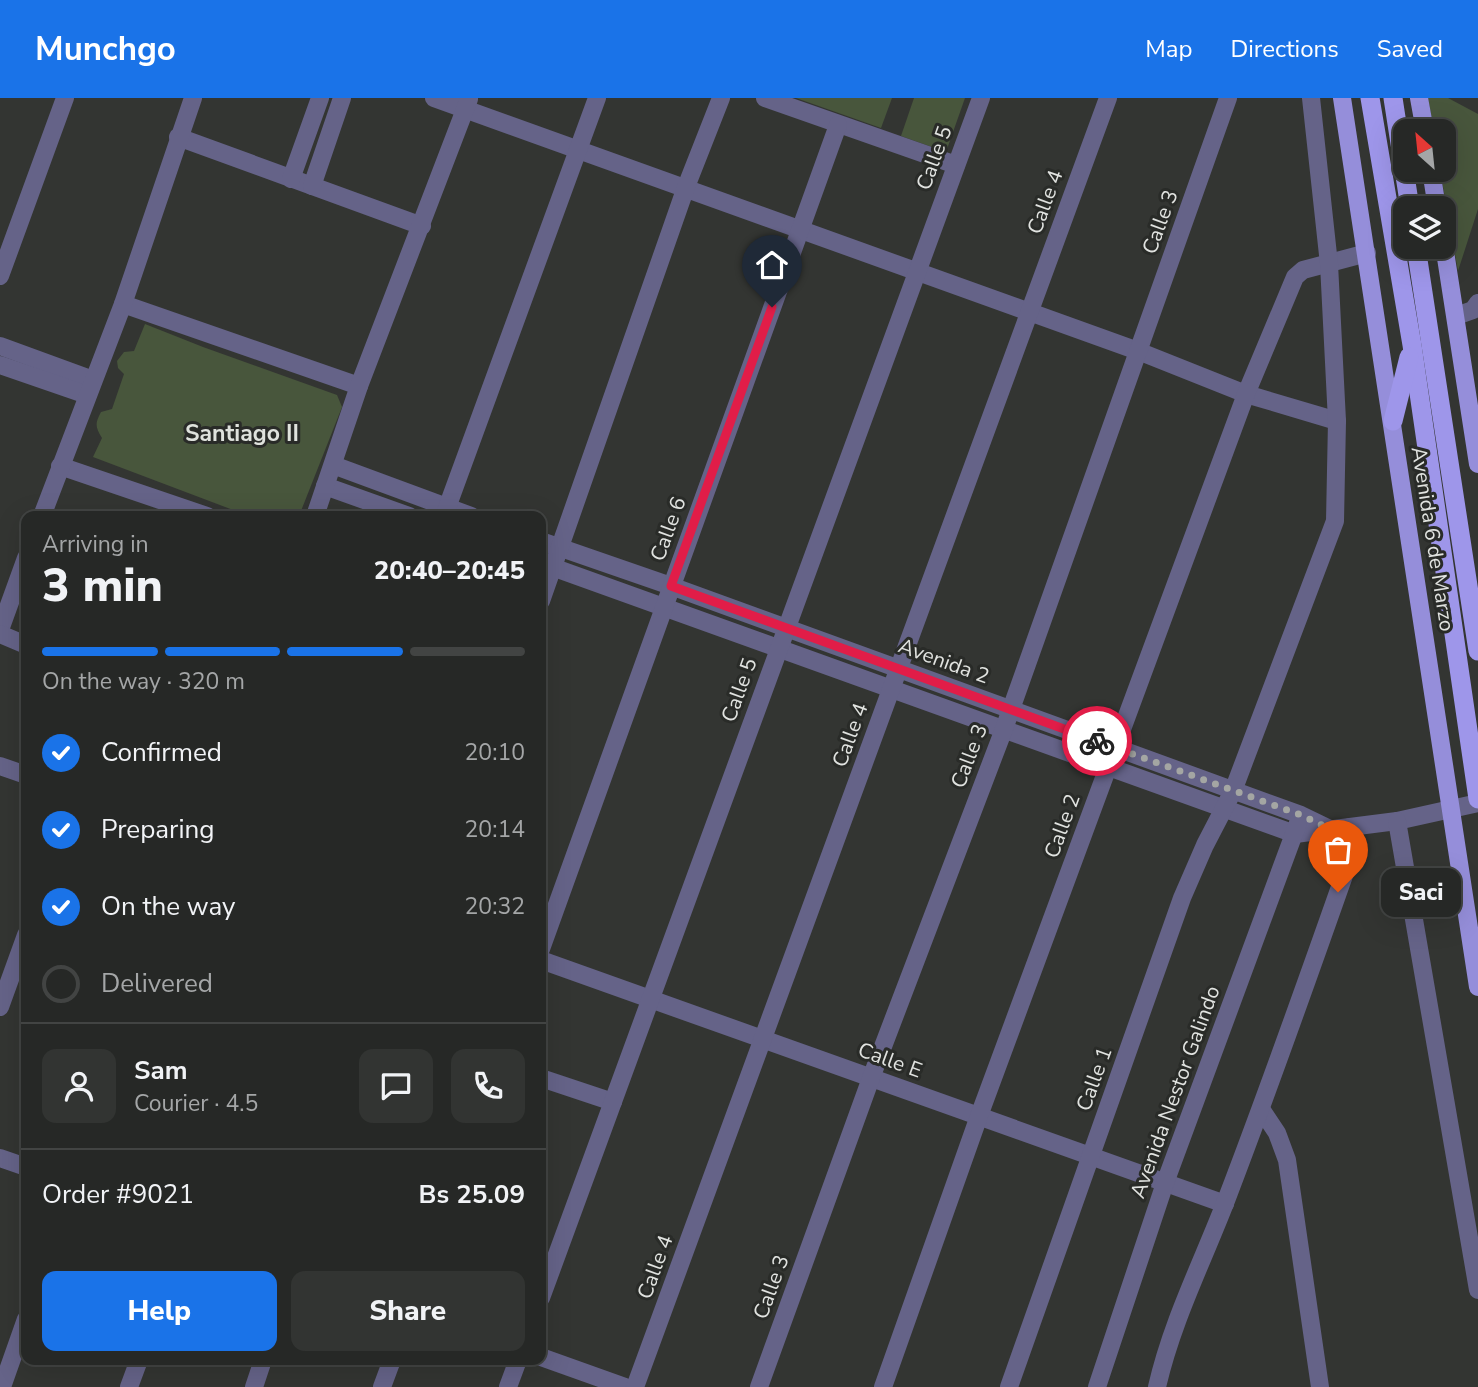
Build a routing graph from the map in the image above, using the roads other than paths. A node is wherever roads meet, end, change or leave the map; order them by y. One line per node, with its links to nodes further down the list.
1 (65, 98): 34 (street)
2 (193, 98): 20 (street)
3 (320, 98): 23 (street)
4 (342, 98): 24 (street)
5 (434, 98): 17 (street)
6 (597, 98): 21 (street)
7 (721, 98): 25 (street)
8 (765, 98): 19 (street)
9 (981, 98): 22 (street, Calle 5)
10 (1108, 98): 37 (street, Calle 4)
11 (1228, 98): 41 (street, Calle 3)
12 (1311, 98): 32 (street, Calle 1)
13 (1342, 98): 29 (main road, Avenida 6 de Marzo)
14 (1370, 98): 39 (highway, Avenida 6 de Marzo)
15 (1392, 98): 26 (highway)
16 (1419, 98): 18 (main road)
17 (467, 103): 21 (street); 27 (street)
18 (1422, 119)
19 (838, 125): 22 (street); 28 (street, Calle 6)
20 (178, 137): 23 (street); 36 (street)
21 (578, 151): 25 (street); 57 (street)
22 (956, 165): 33 (street, Calle 5)
23 (291, 178): 24 (street)
24 (312, 187): 27 (street)
25 (686, 187): 28 (street); 59 (street)
26 (1408, 196)
27 (422, 226): 43 (street)
28 (800, 230): 33 (street); 62 (street, Calle 6)
29 (1367, 253): 32 (street, Calle 2); 47 (main road, Avenida 6 de Marzo)
30 (1418, 259): 68 (highway, Avenida 6 de Marzo)
31 (1446, 259): 38 (main road)
32 (1329, 264): 45 (street, Calle 2); 46 (street, Calle 1)
33 (917, 273): 37 (street); 64 (street, Calle 5)
34 (0, 276)
35 (1478, 303): 38 (street)
36 (123, 304): 43 (street); 44 (street)
37 (1029, 313): 41 (street); 69 (street, Calle 4)
38 (1456, 316): 48 (main road)
39 (1412, 345): 47 (highway); 78 (highway, Avenida 6 de Marzo)
40 (0, 346): 44 (street)
41 (1138, 351): 45 (street); 71 (street, Calle 3)
42 (0, 365): 44 (street)
43 (359, 386): 49 (street)
44 (90, 388): 50 (street)
45 (1246, 394): 46 (street); 73 (street, Calle 2)
46 (1337, 421): 77 (street, Calle 1)
47 (1392, 421): 80 (main road, Avenida 6 de Marzo)
48 (1478, 464)
49 (333, 465): 51 (street); 56 (street)
50 (61, 466): 52 (street); 53 (street)
51 (325, 486): 54 (street); 55 (street)
52 (44, 511)
53 (177, 511)
54 (317, 511)
55 (396, 511)
56 (443, 511)
57 (445, 511)
58 (546, 543): 59 (street, Avenida 2)
59 (560, 548): 60 (street); 62 (street, Avenida 2)
60 (547, 565): 63 (street, Avenida 2)
61 (21, 572): 65 (street)
62 (671, 586): 63 (street, Calle 6); 64 (street, Avenida 2)
63 (664, 607): 67 (street, Avenida 2); 86 (street, Calle 6)
64 (786, 628): 67 (street, Calle 5); 69 (street, Avenida 2)
65 (0, 632): 66 (street)
66 (21, 642)
67 (779, 648): 70 (street, Avenida 2); 90 (street, Calle 5)
68 (1478, 651)
69 (898, 669): 70 (street, Calle 4); 71 (street, Avenida 2)
70 (891, 687): 72 (street, Avenida 2); 92 (street, Calle 4)
71 (1011, 710): 72 (street, Calle 3); 73 (street, Avenida 2)
72 (1004, 729): 75 (street, Avenida 2); 93 (street, Calle 3)
73 (1115, 748): 75 (street, Calle 2); 77 (street, Avenida 2)
74 (0, 766): 76 (street)
75 (1108, 768): 79 (street, Avenida 2); 97 (street, Calle 2)
76 (21, 773)
77 (1233, 791): 79 (street, Calle 1); 81 (street, Avenida 2)
78 (1478, 801): 80 (street, Avenida 2)
79 (1224, 809): 85 (street, Avenida 2); 98 (street, Calle 1)
80 (1450, 811): 82 (street, Avenida 2); 89 (main road, Avenida 6 de Marzo)
81 (1301, 815): 84 (street, Avenida 2); 85 (street, Avenida Nestor Galindo)
82 (1397, 821): 83 (street, Avenida 2); 104 (street)
83 (1350, 827): 84 (street, Avenida 2); 96 (street)
84 (1330, 829): 85 (street, Avenida 2)
85 (1295, 834): 101 (street, Avenida Nestor Galindo)
86 (546, 935)
87 (21, 949): 91 (street)
88 (546, 962): 90 (street, Calle E)
89 (1478, 987)
90 (650, 999): 92 (street, Calle E); 95 (street, Calle 5)
91 (0, 1007)
92 (762, 1039): 93 (street, Calle E); 117 (street, Calle 4)
93 (871, 1078): 97 (street, Calle E); 118 (street, Calle 3)
94 (546, 1080): 95 (street)
95 (612, 1102): 103 (street, Calle 5)
96 (1261, 1109): 102 (street); 123 (street)
97 (979, 1116): 98 (street, Calle E); 119 (street, Calle 2)
98 (1090, 1156): 101 (street, Calle E); 120 (street, Calle 1)
99 (0, 1158): 100 (street)
100 (21, 1165)
101 (1165, 1183): 102 (street, Calle E); 121 (street, Avenida Nestor Galindo)
102 (1225, 1205): 122 (street)
103 (546, 1284)
104 (1478, 1290)
105 (21, 1333): 111 (street)
106 (546, 1359): 116 (street)
107 (137, 1365): 112 (street)
108 (261, 1365): 113 (street)
109 (390, 1365): 114 (street)
110 (516, 1365): 115 (street)
111 (2, 1387)
112 (130, 1387)
113 (254, 1387)
114 (382, 1387)
115 (508, 1387)
116 (625, 1387)
117 (635, 1387)
118 (759, 1387)
119 (883, 1387)
120 (1009, 1387)
121 (1097, 1387)
122 (1157, 1387)
123 (1321, 1387)

